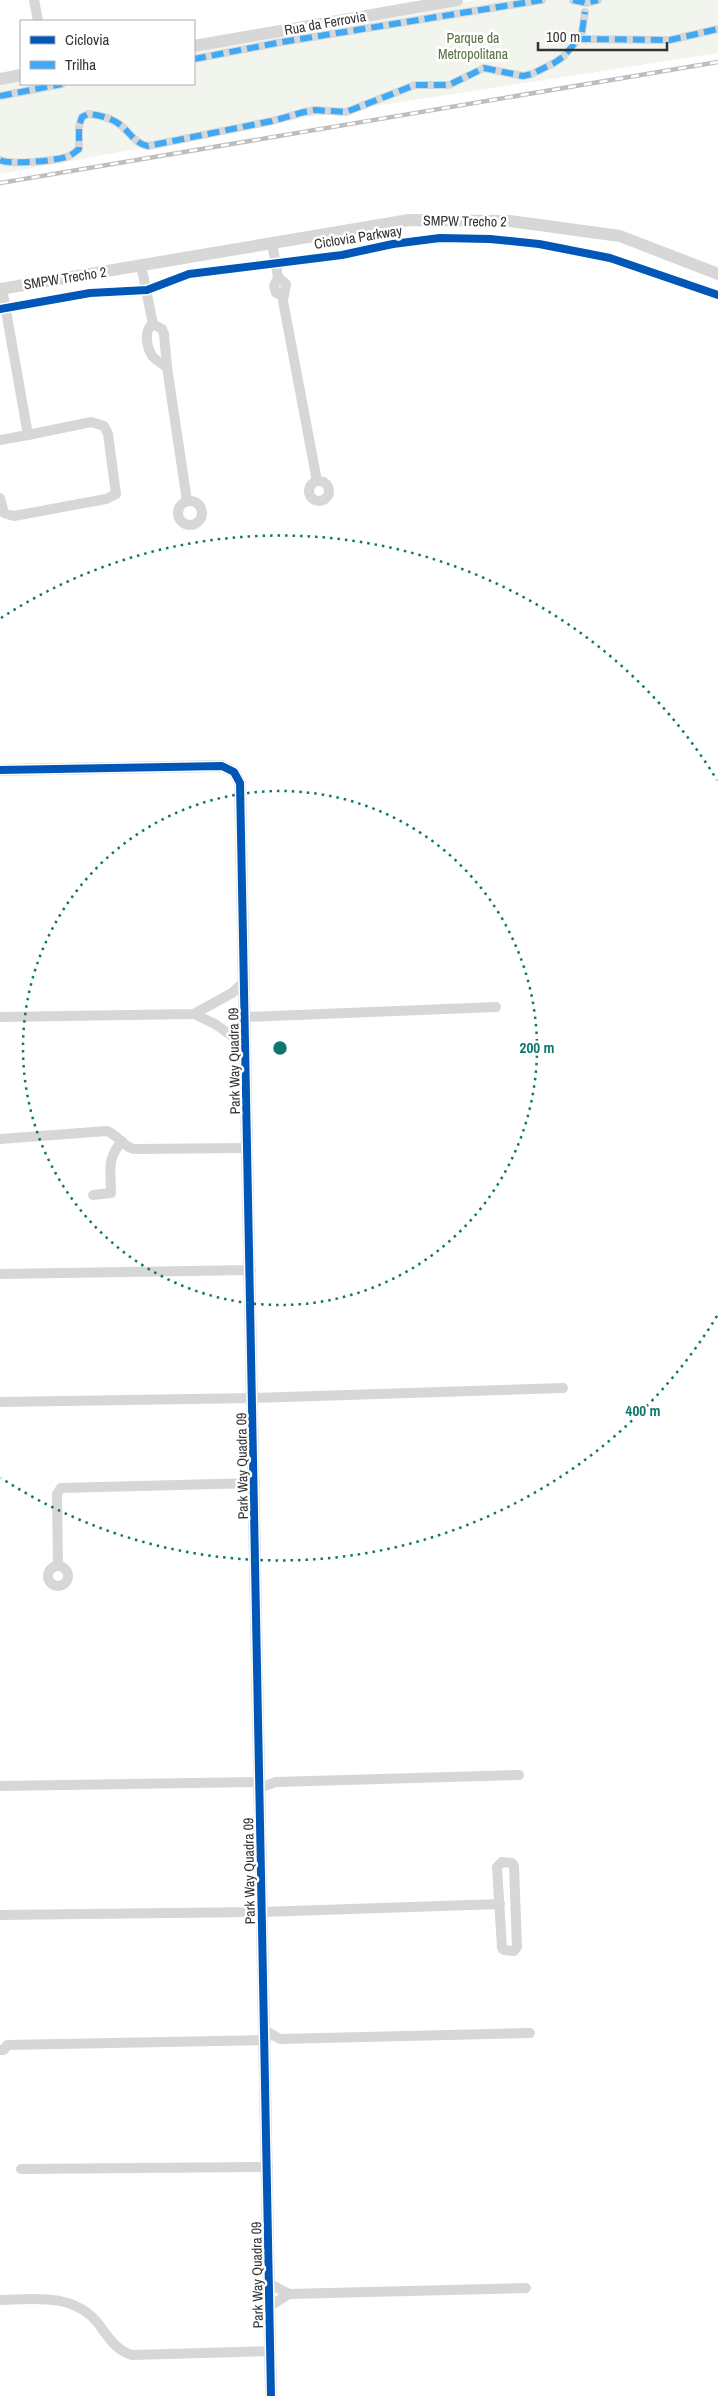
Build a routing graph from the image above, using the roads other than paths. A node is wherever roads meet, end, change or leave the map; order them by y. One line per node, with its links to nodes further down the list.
1 (34, 0): 8 (street)
2 (457, 0): 6 (street, Rua da Ferrovia)
3 (542, 0): 12 (street)
4 (573, 0): 5 (street)
5 (598, 0)
6 (421, 3): 11 (street, Rua da Ferrovia)
7 (584, 12): 10 (street)
8 (38, 20)
9 (718, 29): 17 (street)
10 (582, 32)
11 (195, 46)
12 (195, 59)
13 (20, 75): 14 (street)
14 (0, 79)
15 (57, 85): 16 (street)
16 (0, 96)
17 (0, 160)
18 (272, 243): 19 (street, SMPW Trecho 2); 20 (street, SMPW Trecho 2); 26 (street)
19 (141, 265): 21 (street, SMPW Trecho 2); 22 (street)
20 (718, 274)
21 (1, 288): 24 (street)
22 (153, 324): 23 (street); 23 (street)
23 (166, 366): 28 (street)
24 (28, 435): 25 (street); 27 (street)
25 (0, 440)
26 (317, 481)
27 (0, 498)
28 (187, 501)
29 (0, 770): 30 (street, Park Way Quadra 09)
30 (245, 981): 31 (street); 35 (street, Park Way Quadra 09)
31 (216, 1003): 33 (street); 36 (street)
32 (496, 1007): 35 (street)
33 (194, 1014): 34 (street); 36 (street)
34 (0, 1017)
35 (245, 1017): 37 (street, Park Way Quadra 09)
36 (216, 1024): 37 (street)
37 (246, 1046): 40 (street, Park Way Quadra 09)
38 (0, 1139): 39 (street)
39 (122, 1141): 40 (street); 41 (street)
40 (248, 1148): 42 (street, Park Way Quadra 09)
41 (92, 1195)
42 (251, 1270): 43 (street); 45 (street, Park Way Quadra 09)
43 (0, 1274)
44 (563, 1388): 45 (street)
45 (253, 1398): 46 (street); 47 (street, Park Way Quadra 09)
46 (0, 1402)
47 (255, 1483): 48 (street); 50 (street, Park Way Quadra 09)
48 (58, 1566)
49 (519, 1775): 50 (street)
50 (259, 1782): 51 (street); 53 (street, Park Way Quadra 09)
51 (0, 1786)
52 (500, 1904): 52 (street); 53 (street)
53 (262, 1912): 54 (street); 57 (street, Park Way Quadra 09)
54 (0, 1915)
55 (530, 2033): 56 (street)
56 (280, 2039): 57 (street); 57 (street)
57 (266, 2040): 58 (street); 59 (street, Park Way Quadra 09)
58 (2, 2045)
59 (268, 2167): 60 (street); 61 (street, Park Way Quadra 09)
60 (21, 2169)
61 (270, 2284): 63 (street); 65 (street, Park Way Quadra 09)
62 (526, 2288): 63 (street)
63 (289, 2294): 65 (street)
64 (0, 2300): 66 (street)
65 (270, 2306): 66 (street, Park Way Quadra 09)
66 (271, 2351): 67 (street, Park Way Quadra 09)
67 (271, 2396)

